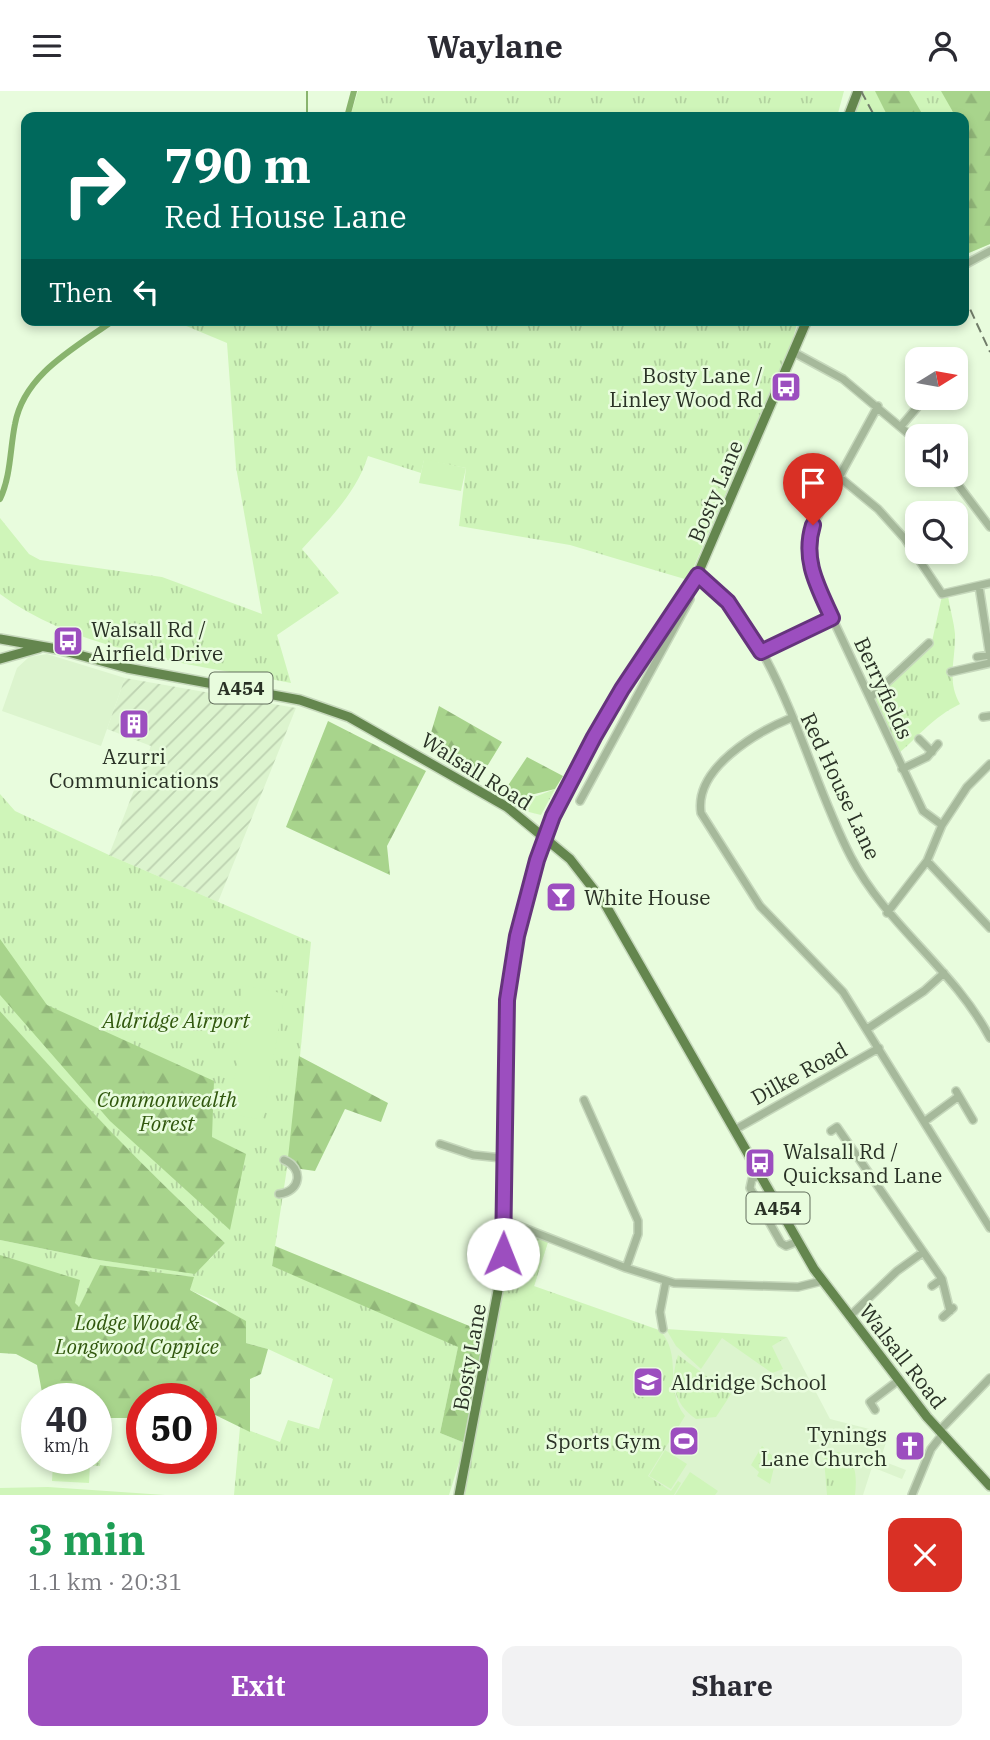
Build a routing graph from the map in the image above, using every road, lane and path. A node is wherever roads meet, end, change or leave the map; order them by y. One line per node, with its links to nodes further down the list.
1 (858, 91): 2 (main road)
2 (850, 112)
3 (990, 251): 4 (street)
4 (969, 263)
5 (805, 326): 6 (main road, Bosty Lane)
6 (795, 353): 7 (street); 14 (main road, Bosty Lane)
7 (878, 406): 9 (street); 11 (street, Berryfields)
8 (915, 410): 9 (street)
9 (902, 425): 10 (street)
10 (905, 428)
11 (838, 476): 16 (street); 18 (street, Berryfields)
12 (960, 487): 13 (street)
13 (990, 527)
14 (698, 575): 22 (street, Red House Lane); 30 (main road, Bosty Lane)
15 (990, 583): 16 (street)
16 (979, 586): 23 (street)
17 (691, 599): 33 (street)
18 (832, 618): 22 (street); 28 (street, Berryfields)
19 (0, 639): 21 (main road, Walsall Road / A454); 25 (main road)
20 (929, 643): 28 (street)
21 (40, 647): 25 (main road); 39 (main road, Walsall Road / A454)
22 (761, 652): 29 (street, Red House Lane)
23 (990, 656): 24 (street)
24 (977, 657)
25 (0, 659)
26 (990, 663): 27 (street)
27 (951, 672)
28 (870, 698): 36 (street, Berryfields)
29 (791, 718): 41 (street, Red House Lane); 44 (street)
30 (594, 737): 33 (street); 39 (main road, Bosty Lane)
31 (919, 739): 34 (street)
32 (938, 744): 34 (street)
33 (611, 745): 37 (street)
34 (932, 752): 36 (street)
35 (990, 764): 38 (street)
36 (902, 769): 38 (street, Berryfields)
37 (580, 801)
38 (942, 824): 40 (street)
39 (544, 836): 50 (main road, Walsall Road / A454); 53 (main road, Bosty Lane)
40 (927, 861): 41 (street); 42 (street)
41 (887, 913): 43 (street, Red House Lane)
42 (990, 928)
43 (944, 973): 44 (street); 45 (street, Red House Lane)
44 (867, 1029): 46 (street)
45 (990, 1038)
46 (879, 1048): 49 (street); 50 (street, Dilke Road)
47 (584, 1100): 61 (street)
48 (973, 1120): 49 (street)
49 (925, 1121): 58 (street)
50 (736, 1129): 55 (main road, Walsall Road / A454)
51 (831, 1131): 60 (street)
52 (440, 1144): 53 (street)
53 (502, 1157): 57 (main road, Bosty Lane)
54 (284, 1160): 56 (street)
55 (760, 1175): 59 (main road, Walsall Road / A454); 59 (street, Walsall Road)
56 (279, 1194)
57 (503, 1220): 61 (street); 74 (main road, Bosty Lane)
58 (990, 1227)
59 (796, 1242): 64 (main road, Walsall Road / A454)
60 (922, 1253): 62 (street); 66 (street)
61 (626, 1268): 63 (street)
62 (942, 1279): 65 (street); 67 (street)
63 (666, 1281): 64 (street); 68 (street)
64 (822, 1281): 66 (main road, Walsall Road / A454)
65 (932, 1286)
66 (850, 1317): 70 (main road, Walsall Road / A454)
67 (943, 1317)
68 (663, 1329)
69 (990, 1378): 72 (street)
70 (899, 1380): 71 (street); 72 (main road, Walsall Road / A454)
71 (876, 1410)
72 (941, 1433): 73 (main road, Walsall Road / A454); 75 (street)
73 (990, 1486)
74 (459, 1495)
75 (912, 1495)

